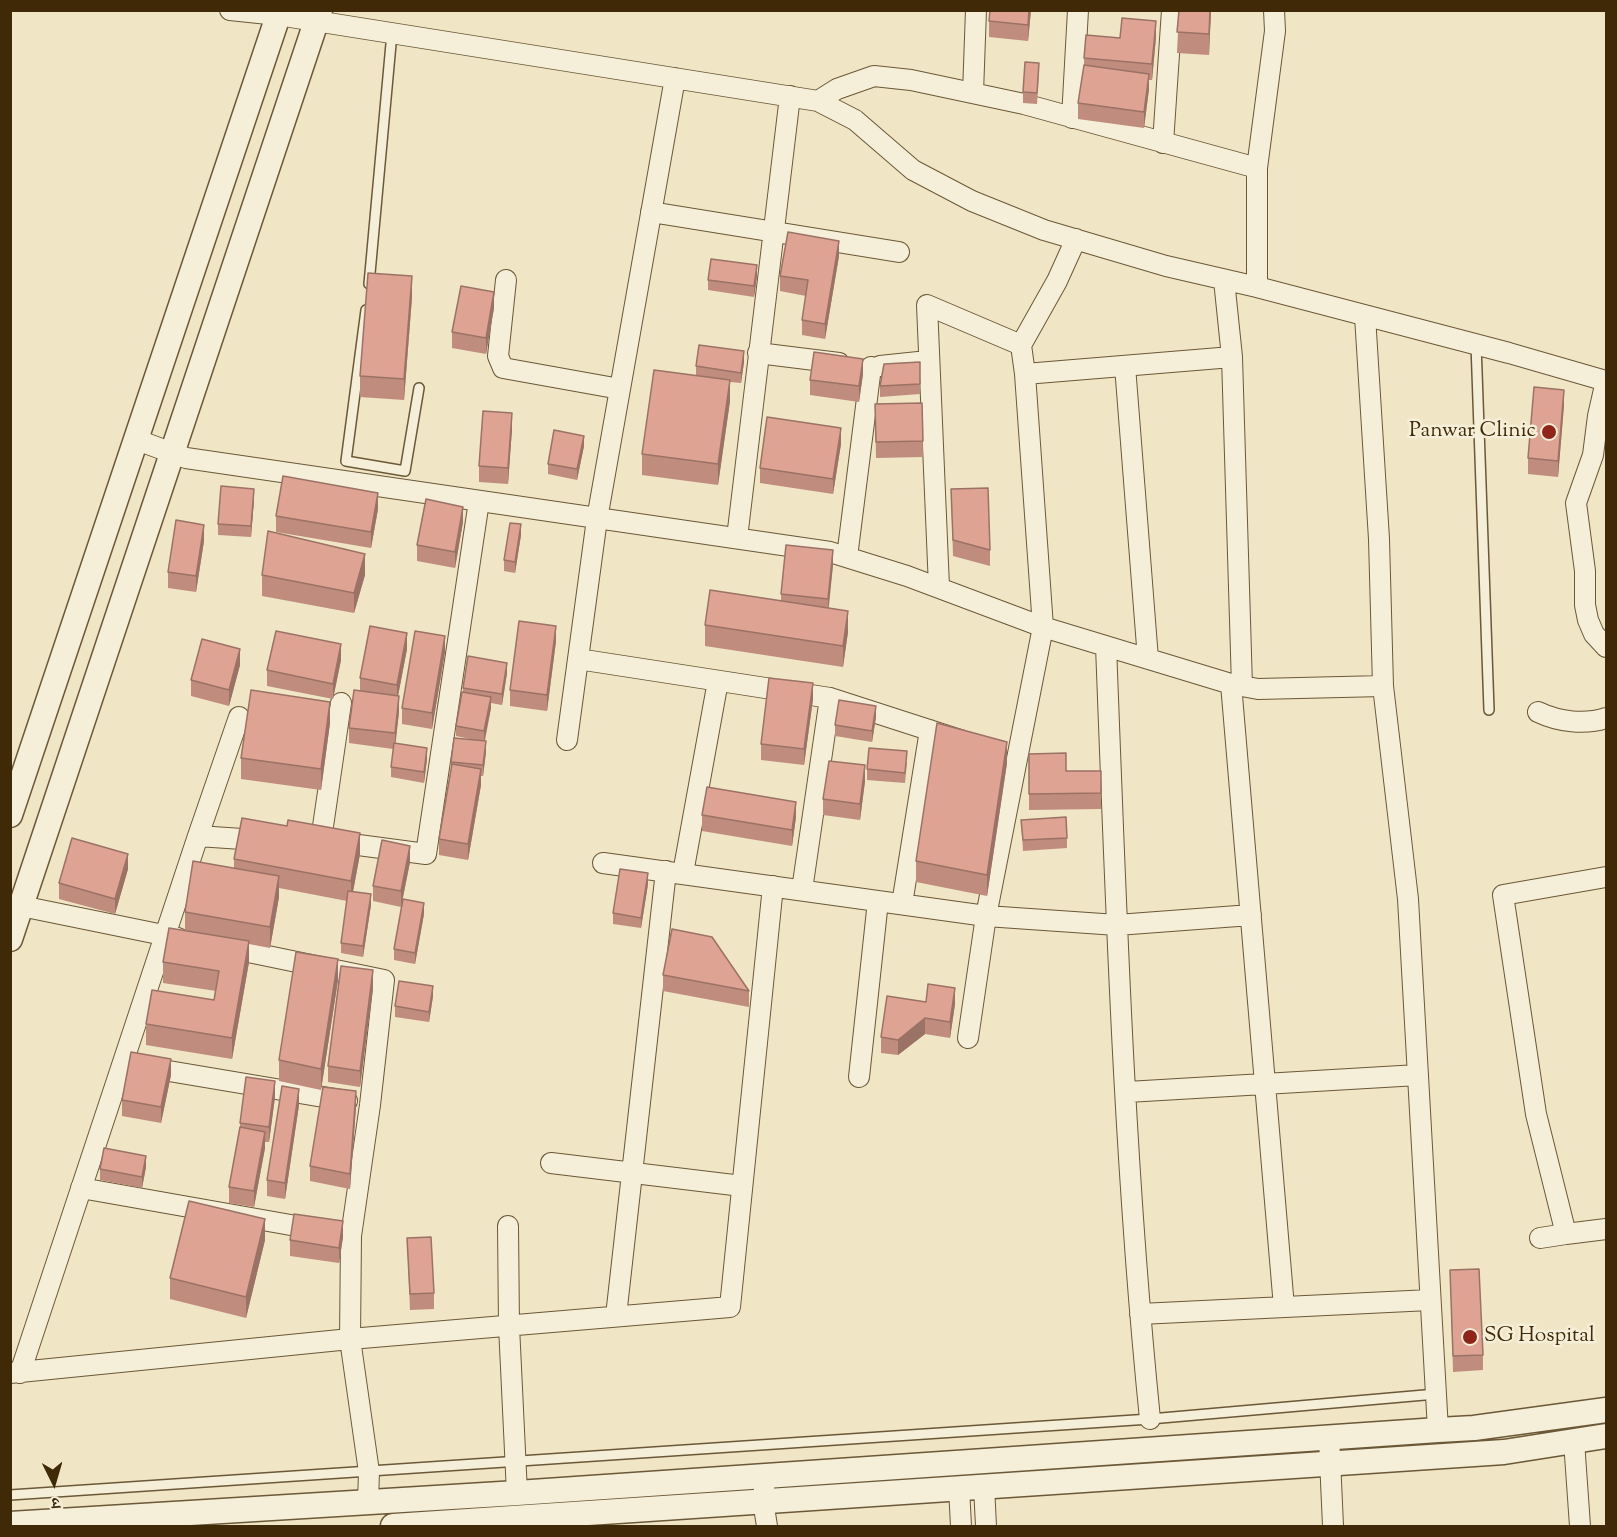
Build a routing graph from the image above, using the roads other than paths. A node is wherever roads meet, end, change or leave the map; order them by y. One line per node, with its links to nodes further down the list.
1 (230, 10): 6 (street)
2 (976, 10): 10 (street)
3 (1078, 10): 13 (street)
4 (1172, 10): 14 (street)
5 (1274, 10): 15 (street)
6 (279, 13): 7 (street); 37 (street)
7 (318, 16): 8 (street); 38 (street)
8 (392, 33): 9 (street); 23 (lane)
9 (675, 78): 11 (street); 16 (street)
10 (973, 93): 12 (street); 13 (street)
11 (790, 96): 12 (street); 17 (street)
12 (818, 101): 18 (street)
13 (1072, 118): 14 (street)
14 (1163, 144): 15 (street)
15 (1257, 168): 22 (street)
16 (651, 212): 17 (street); 36 (street)
17 (773, 233): 19 (street); 28 (street)
18 (1076, 239): 21 (street); 27 (street)
19 (899, 252)
20 (506, 280): 36 (street)
21 (1224, 280): 22 (street); 29 (street)
22 (1257, 287): 25 (street)
23 (368, 294)
24 (367, 305): 39 (lane)
25 (1365, 316): 26 (street); 54 (street)
26 (1476, 344): 34 (street); 57 (lane)
27 (1021, 345): 30 (street); 33 (street)
28 (758, 353): 32 (street); 42 (street)
29 (1232, 357): 31 (street); 53 (street)
30 (928, 361): 32 (street); 44 (street)
31 (1125, 366): 33 (street); 51 (street)
32 (871, 367): 43 (street)
33 (1025, 374): 45 (street)
34 (1606, 381): 48 (street)
35 (419, 388): 39 (lane)
36 (620, 389): 41 (street)
37 (137, 440): 38 (street); 66 (street)
38 (173, 454): 39 (street); 79 (street)
39 (404, 480): 40 (street)
40 (479, 501): 41 (street); 49 (street)
41 (597, 519): 42 (street); 50 (street)
42 (737, 538): 43 (street)
43 (846, 557): 44 (street)
44 (939, 587): 45 (street)
45 (1043, 627): 47 (street); 65 (street)
46 (435, 645): 49 (street)
47 (1106, 646): 51 (street); 82 (street)
48 (1606, 647)
49 (458, 648): 71 (street)
50 (578, 659): 52 (street); 62 (street)
51 (1148, 659): 53 (street)
52 (718, 681): 55 (street); 73 (street)
53 (1237, 685): 54 (street); 80 (street)
54 (1383, 686): 87 (street)
55 (830, 698): 61 (street); 76 (street)
56 (340, 703): 71 (street)
57 (1489, 710)
58 (1538, 712): 60 (street)
59 (238, 717): 68 (street)
60 (1606, 718)
61 (930, 730): 63 (street); 78 (street)
62 (567, 740)
63 (974, 744)
64 (996, 751): 65 (street)
65 (1017, 758): 81 (street)
66 (19, 765): 67 (street)
67 (10, 816)
68 (198, 836): 69 (street); 83 (street)
69 (275, 836)
70 (298, 837): 71 (street)
71 (321, 840)
72 (603, 862): 73 (street)
73 (674, 872): 75 (street); 93 (street)
74 (1606, 877): 98 (street)
75 (773, 886): 76 (street); 94 (street)
76 (802, 890): 77 (street)
77 (878, 901): 78 (street); 88 (street)
78 (902, 904): 81 (street)
79 (21, 906): 83 (street); 84 (street)
80 (1251, 915): 82 (street); 89 (street)
81 (986, 916): 82 (street); 85 (street)
82 (1117, 925): 90 (street)
83 (166, 935): 86 (street); 91 (street)
84 (10, 939)
85 (968, 1038)
86 (123, 1063): 91 (street); 95 (street)
87 (1418, 1075): 89 (street); 101 (street)
88 (859, 1077)
89 (1265, 1084): 90 (street); 102 (street)
90 (1127, 1092): 103 (street)
91 (370, 1105): 99 (street)
92 (551, 1163): 93 (street)
93 (632, 1174): 94 (street); 104 (street)
94 (742, 1186): 104 (street)
95 (81, 1188): 99 (street); 107 (street)
96 (508, 1226): 105 (street)
97 (1606, 1229): 98 (street)
98 (1566, 1234): 100 (street)
99 (351, 1236): 106 (street)
100 (1540, 1238)
101 (1430, 1300): 102 (street); 108 (street)
102 (1284, 1307): 103 (street)
103 (1140, 1314): 110 (street)
104 (616, 1316): 105 (street)
105 (509, 1326): 106 (street); 115 (street)
106 (350, 1339): 107 (street); 117 (street)
107 (15, 1373)
108 (1436, 1394): 110 (lane); 111 (street)
109 (1606, 1410): 111 (street)
110 (1150, 1419): 115 (lane)
111 (1438, 1430): 113 (street)
112 (1606, 1436): 114 (street)
113 (1329, 1437): 116 (street); 118 (street)
114 (1574, 1441): 116 (street); 131 (street)
115 (516, 1463): 117 (lane); 121 (street)
116 (1330, 1464): 119 (street); 130 (street)
117 (369, 1472): 122 (lane); 123 (street)
118 (765, 1476): 121 (street); 124 (street)
119 (984, 1486): 120 (street); 129 (street)
120 (959, 1488): 124 (street); 128 (street)
121 (517, 1493): 123 (street)
122 (10, 1495)
123 (368, 1502): 125 (street)
124 (763, 1502): 126 (street); 127 (street)
125 (10, 1524)
126 (393, 1527)
127 (767, 1527)
128 (962, 1527)
129 (986, 1527)
130 (1333, 1527)
131 (1580, 1527)

